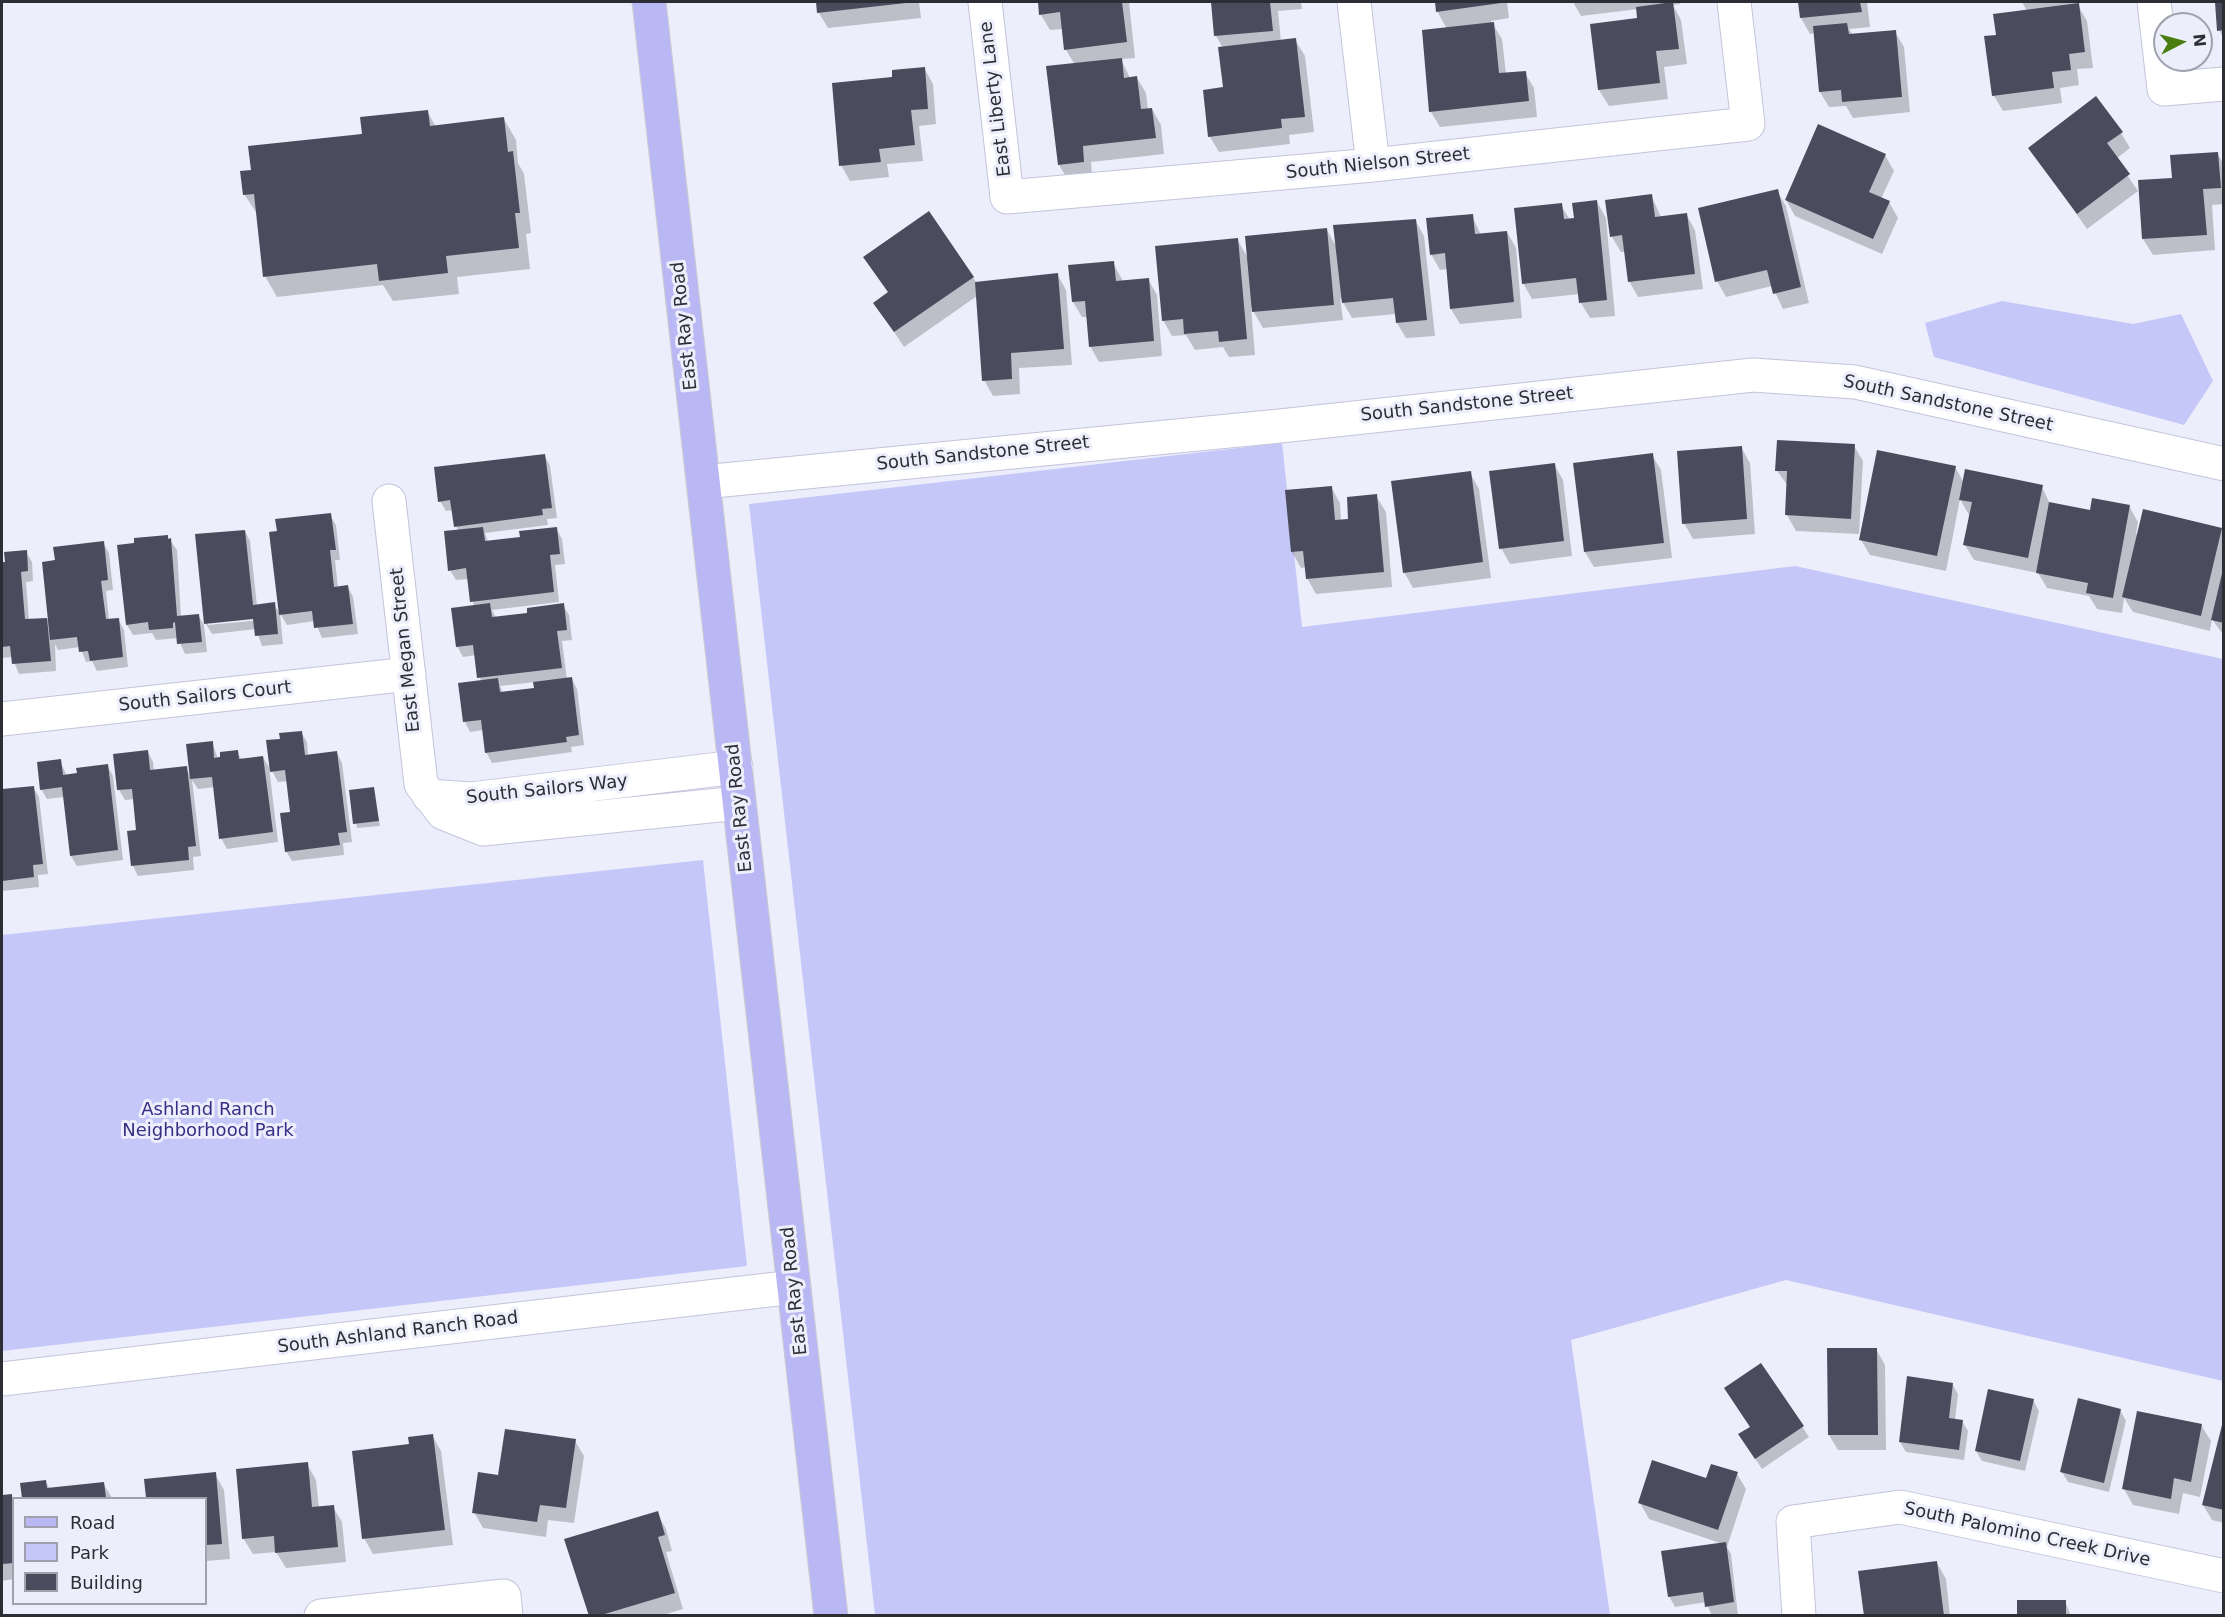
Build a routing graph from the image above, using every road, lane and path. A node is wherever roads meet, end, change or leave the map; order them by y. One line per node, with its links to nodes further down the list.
1 (649, 2): 10 (main road, East Ray Road)
2 (985, 2): 8 (street, East Liberty Lane)
3 (1354, 2): 7 (street)
4 (1734, 2): 7 (street, South Nielson Street)
5 (2154, 2): 6 (street)
6 (2223, 84)
7 (1373, 165): 8 (street, South Nielson Street)
8 (1008, 196)
9 (2223, 464): 10 (street, South Sandstone Street)
10 (703, 482): 14 (main road, East Ray Road)
11 (389, 501): 12 (street, East Megan Street)
12 (409, 674): 13 (street, South Sailors Court); 16 (street, East Megan Street)
13 (2, 719)
14 (736, 767): 15 (street, South Sailors Way); 17 (main road, East Ray Road)
15 (566, 788): 16 (street, South Sailors Way); 18 (street)
16 (429, 796): 18 (street, South Sailors Way)
17 (739, 802): 18 (street, South Sailors Way); 19 (main road, East Ray Road)
18 (572, 820)
19 (794, 1287): 20 (street, South Ashland Ranch Road); 24 (main road, East Ray Road)
20 (2, 1378)
21 (2223, 1576): 25 (street, South Palomino Creek Drive)
22 (505, 1606): 23 (street)
23 (321, 1616)
24 (831, 1616)
25 (1799, 1616)

